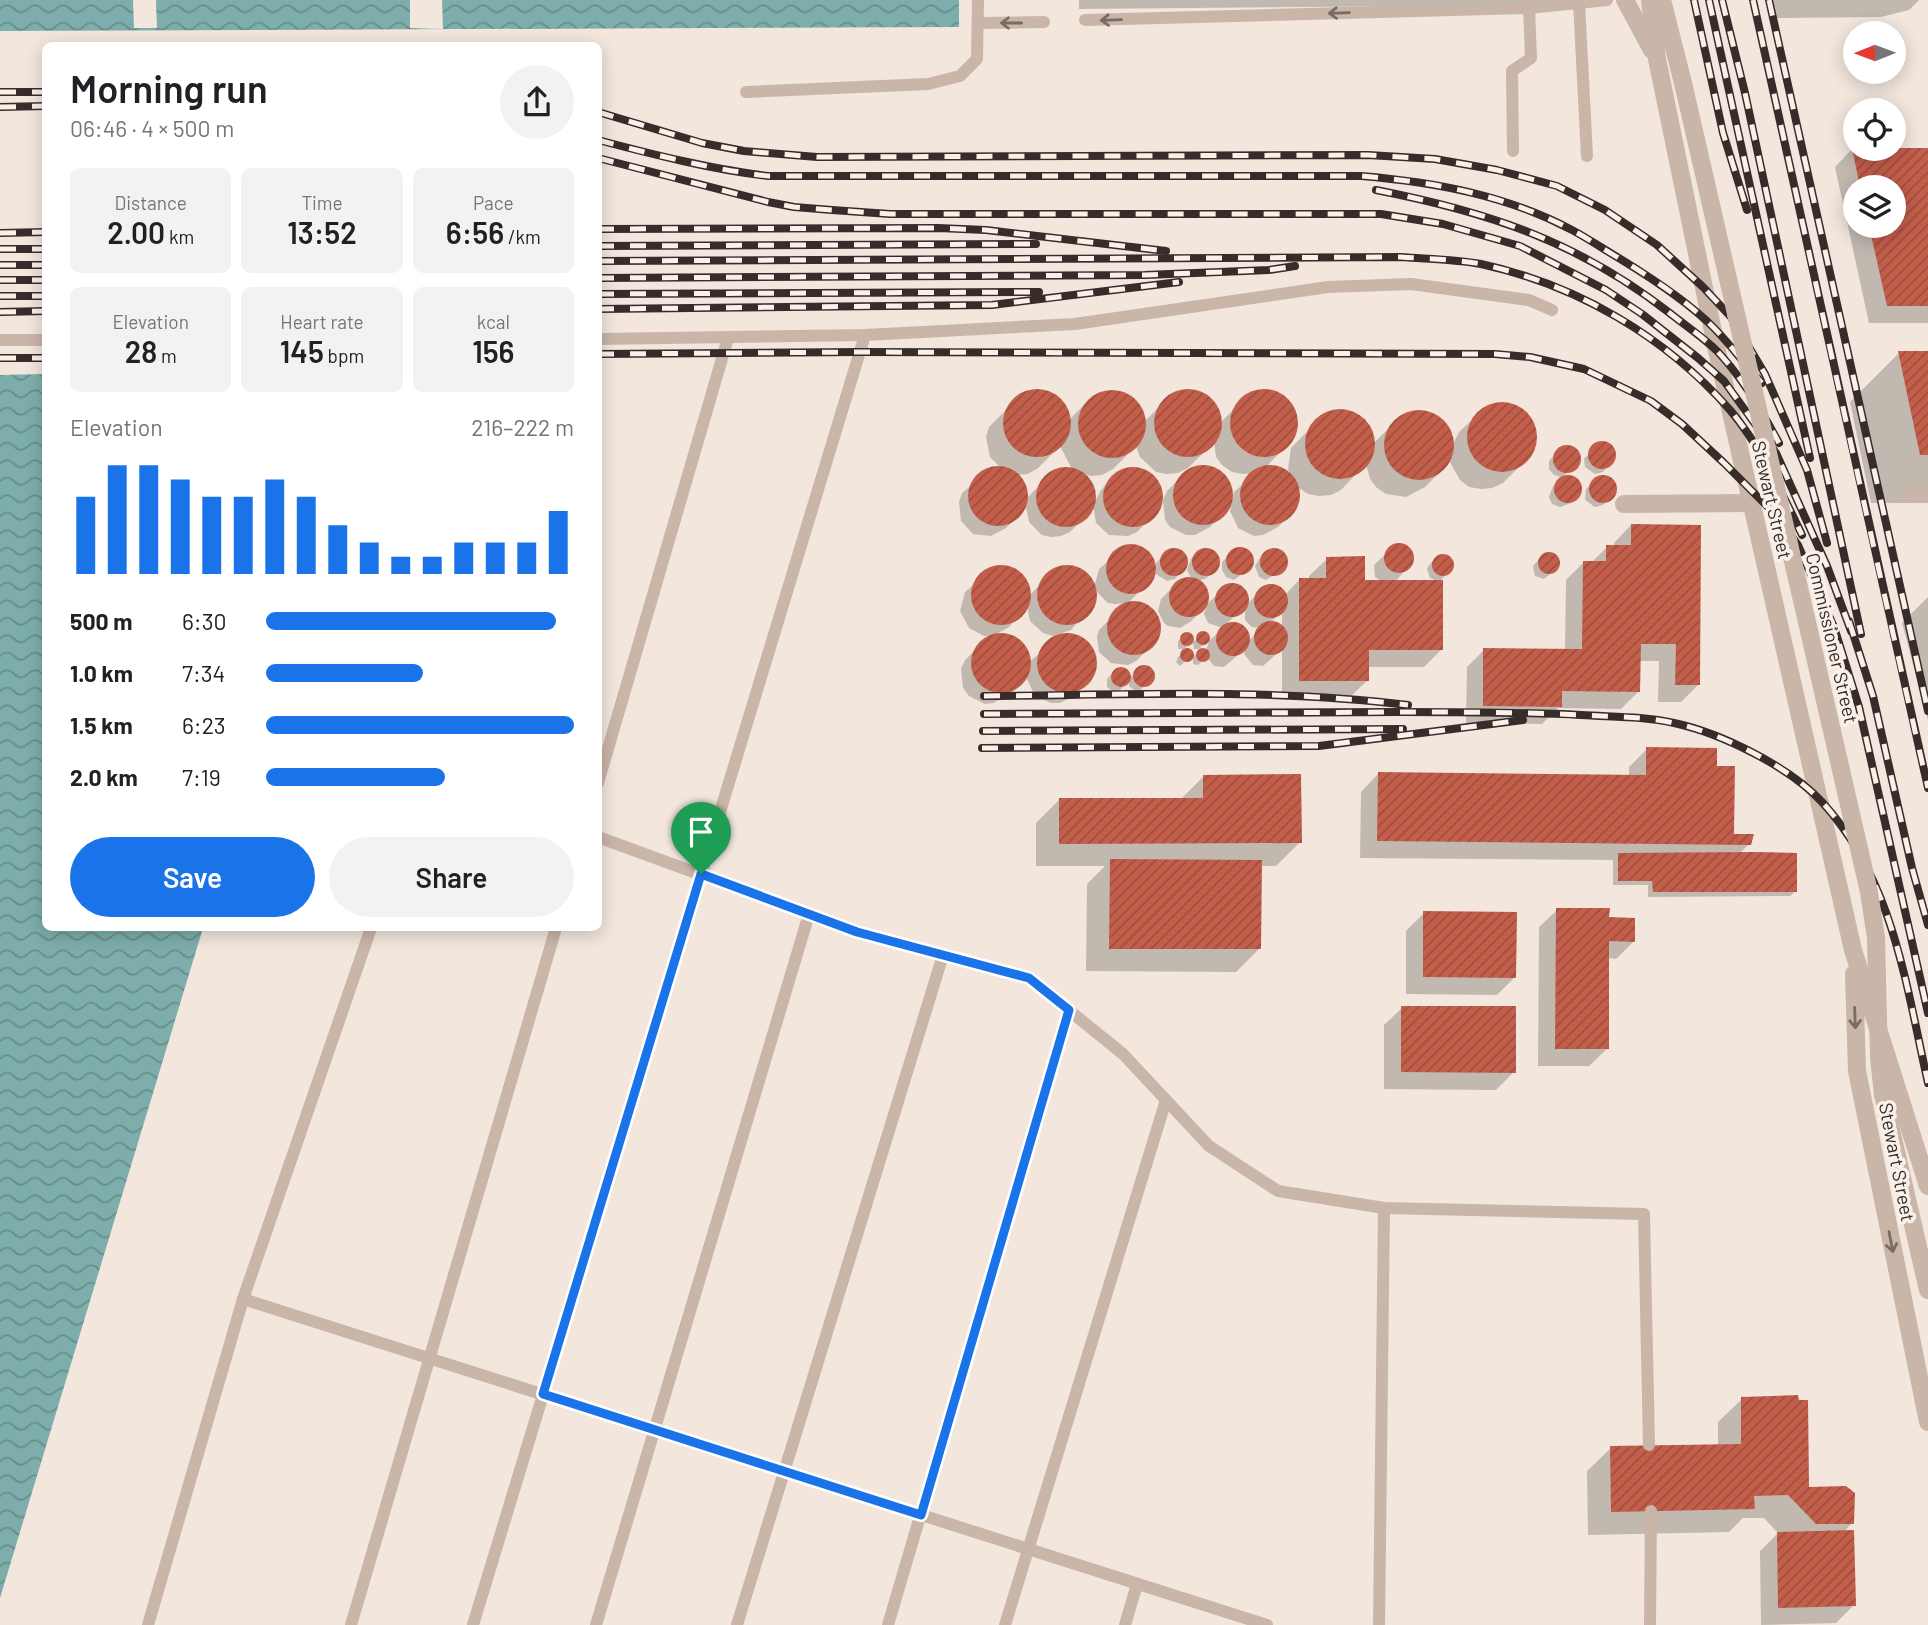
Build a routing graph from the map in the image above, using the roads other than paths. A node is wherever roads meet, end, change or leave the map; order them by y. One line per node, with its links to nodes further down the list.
1 (978, 0): 10 (lane)
2 (1608, 0): 6 (lane)
3 (1625, 0): 11 (street, Stewart Street)
4 (1650, 0): 11 (street, Stewart Street)
5 (1661, 0): 35 (street, Commissioner Street, bridge)
6 (1579, 3): 7 (lane); 14 (lane)
7 (1529, 8): 8 (lane, one-way to 8); 13 (lane)
8 (1085, 20)
9 (1044, 22): 10 (lane, one-way to 10)
10 (978, 23): 12 (lane)
11 (1657, 59): 21 (street, Stewart Street)
12 (746, 92)
13 (1513, 150)
14 (1587, 156)
15 (1552, 310): 16 (lane)
16 (865, 335): 17 (lane); 25 (lane)
17 (728, 338): 18 (lane); 23 (lane)
18 (602, 339)
19 (0, 340): 20 (lane)
20 (42, 340)
21 (1750, 503): 22 (street); 29 (street, Stewart Street)
22 (1625, 504)
23 (602, 769)
24 (602, 838): 25 (lane)
25 (701, 874): 26 (lane); 38 (lane)
26 (809, 914): 30 (lane); 40 (lane)
27 (370, 931): 36 (lane)
28 (555, 931): 37 (lane)
29 (1853, 950): 33 (street, Stewart Street); 39 (street, Stewart Street, one-way to 39)
30 (943, 955): 31 (lane); 42 (lane)
31 (1069, 1010): 32 (lane); 44 (lane)
32 (1166, 1100): 34 (lane); 45 (lane)
33 (1928, 1186)
34 (1384, 1208): 41 (lane); 56 (lane)
35 (1928, 1290)
36 (243, 1299): 37 (lane); 47 (lane)
37 (430, 1358): 38 (lane); 48 (lane)
38 (543, 1394): 40 (lane); 49 (lane)
39 (1928, 1422)
40 (655, 1430): 42 (lane); 50 (lane)
41 (1649, 1445)
42 (785, 1472): 44 (lane); 51 (lane)
43 (1651, 1511): 57 (lane)
44 (921, 1515): 45 (lane); 52 (lane)
45 (1028, 1549): 46 (lane); 53 (lane)
46 (1137, 1584): 54 (lane); 55 (lane)
47 (148, 1625)
48 (351, 1625)
49 (473, 1625)
50 (596, 1625)
51 (737, 1625)
52 (888, 1625)
53 (1005, 1625)
54 (1125, 1625)
55 (1263, 1625)
56 (1379, 1625)
57 (1650, 1625)

